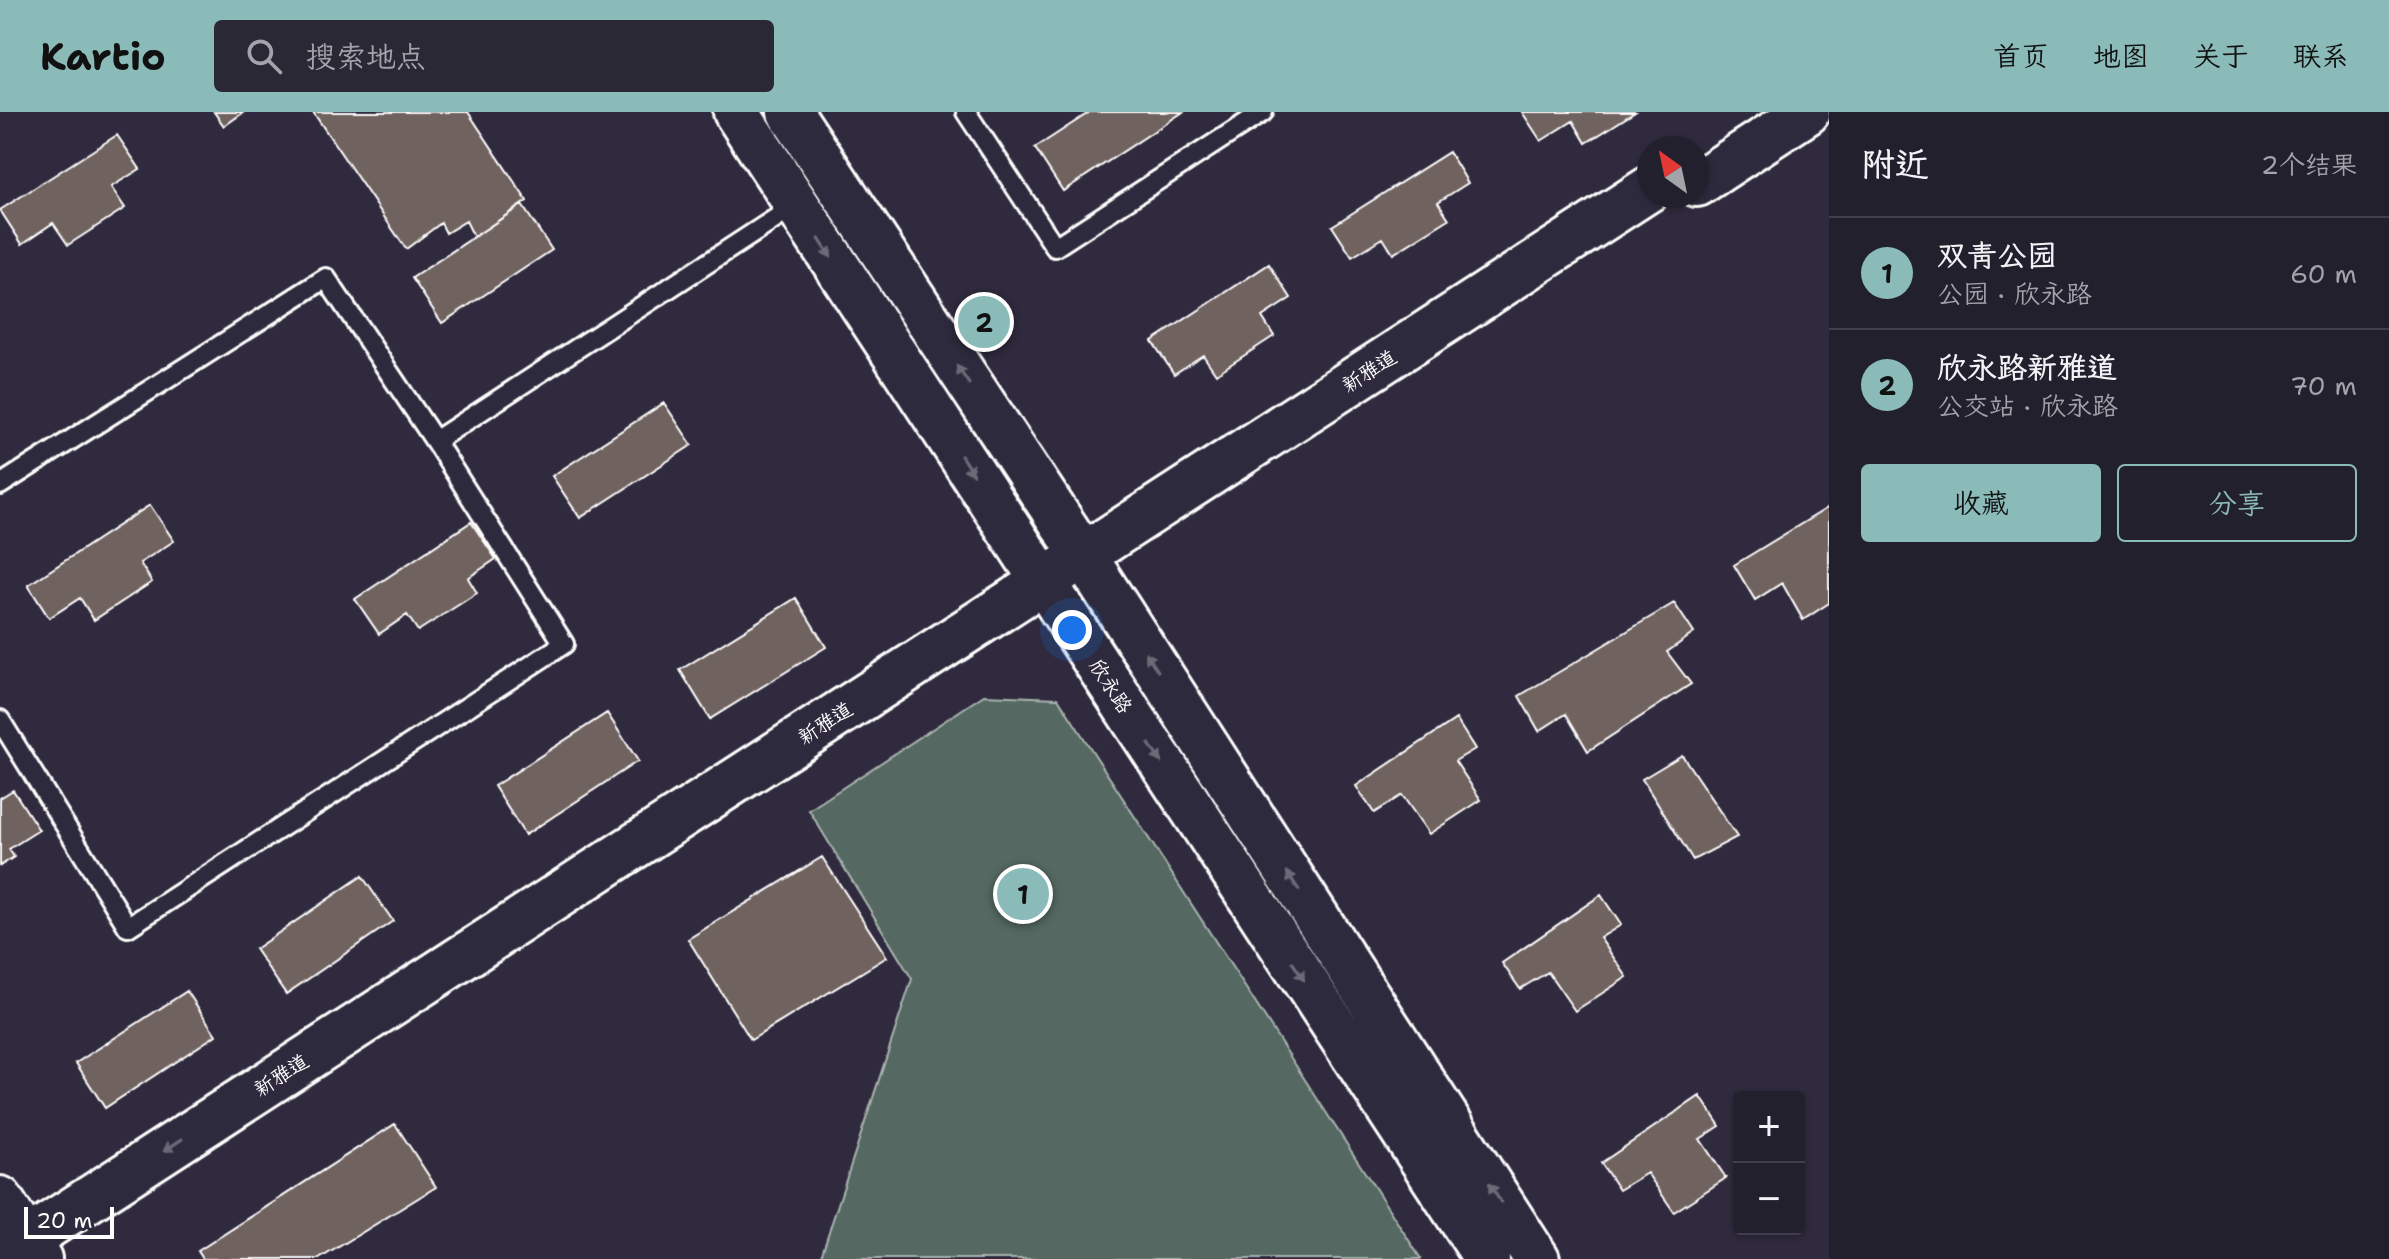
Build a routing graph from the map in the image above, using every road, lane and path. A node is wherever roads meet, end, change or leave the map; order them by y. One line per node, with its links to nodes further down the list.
1 (736, 112): 9 (street, 欣永路)
2 (790, 112): 9 (street, 欣永路)
3 (966, 112): 4 (lane)
4 (1263, 112)
5 (1767, 112): 7 (street)
6 (1807, 112): 8 (street)
7 (1709, 150)
8 (1709, 176)
9 (816, 193): 12 (lane); 14 (street, 欣永路, one-way to 9); 15 (street, 欣永路, one-way to 15)
10 (1637, 197): 14 (street, 新雅道)
11 (1659, 208): 14 (street, 新雅道)
12 (435, 441): 13 (lane); 16 (lane)
13 (0, 485)
14 (1090, 565): 15 (street, 新雅道); 20 (street, 欣永路, one-way to 14)
15 (1049, 592): 18 (street, 新雅道); 19 (street, 欣永路, one-way to 19)
16 (0, 720)
17 (0, 1199): 18 (street)
18 (29, 1254)
19 (1487, 1259)
20 (1537, 1259)

